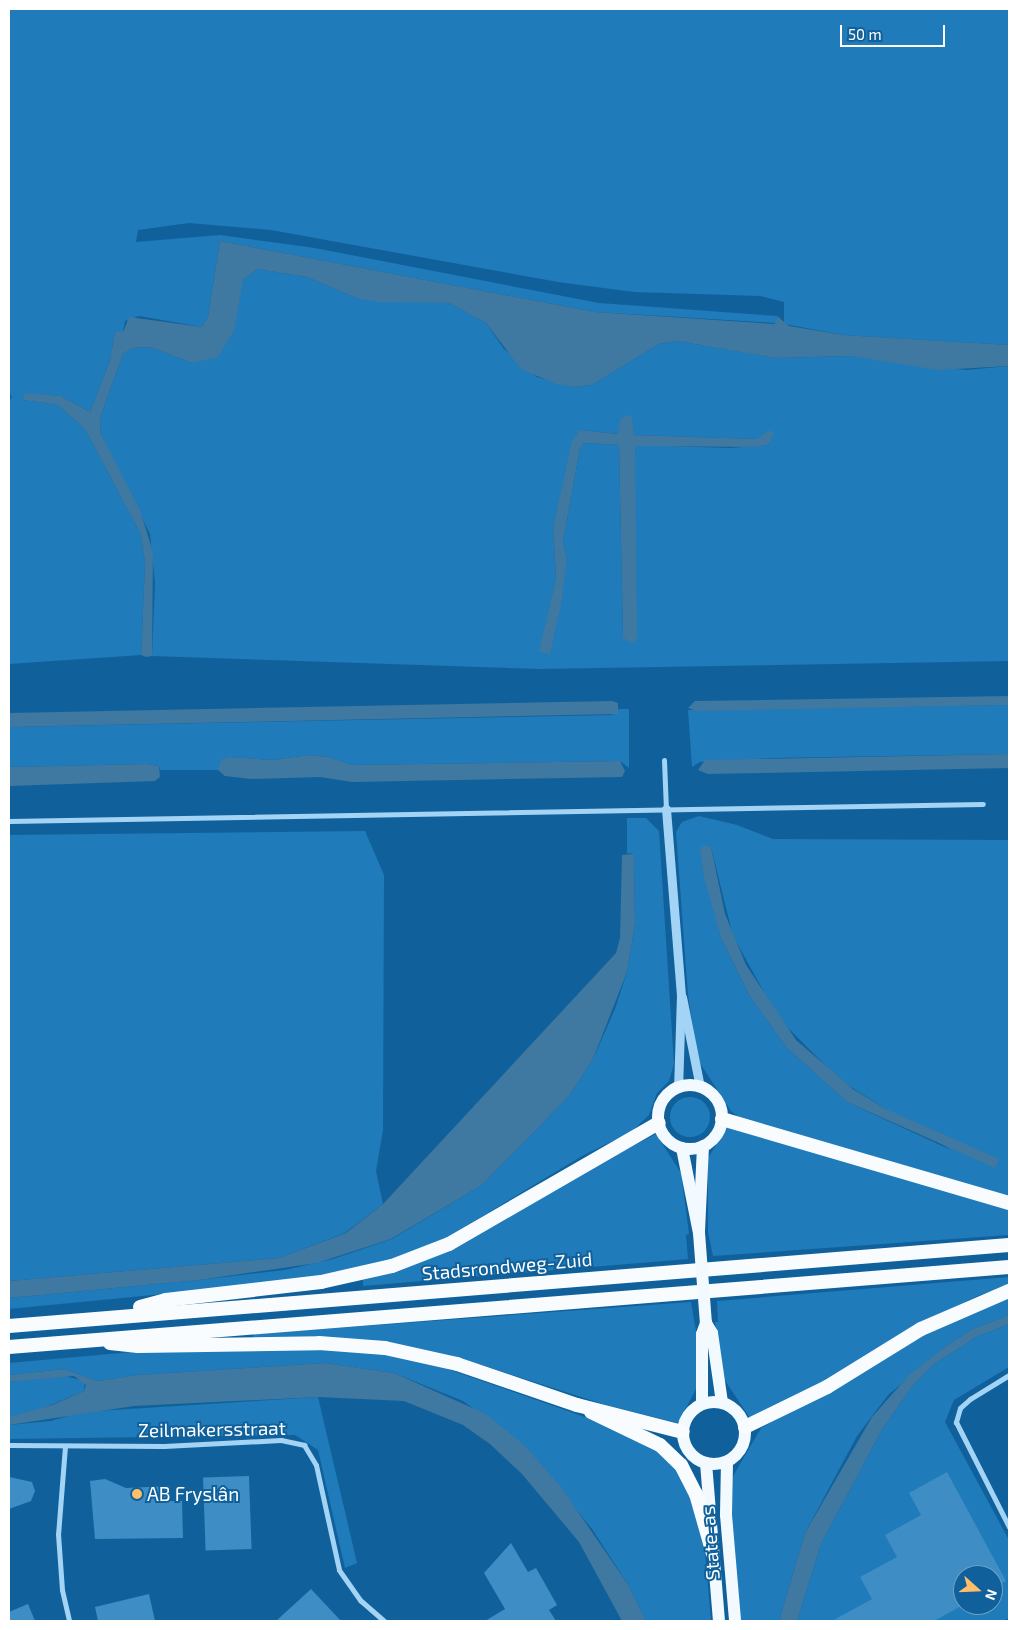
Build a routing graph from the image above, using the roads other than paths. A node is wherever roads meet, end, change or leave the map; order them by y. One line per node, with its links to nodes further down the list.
1 (664, 760): 3 (street)
2 (983, 804): 3 (street)
3 (666, 809): 4 (street); 5 (street)
4 (9, 821)
5 (681, 994): 6 (street); 7 (street)
6 (700, 1087): 7 (main road); 8 (main road)
7 (678, 1088): 9 (main road)
8 (722, 1119): 10 (main road); 12 (highway)
9 (659, 1123): 11 (main road); 17 (highway)
10 (703, 1146): 11 (main road); 13 (main road)
11 (682, 1148): 13 (main road)
12 (1009, 1203)
13 (698, 1233): 18 (main road, bridge)
14 (1009, 1245): 17 (highway, Stadsrondweg-Zuid)
15 (1009, 1266): 20 (highway, Stadsrondweg-Zuid)
16 (1009, 1291): 26 (highway)
17 (106, 1316): 19 (highway, Stadsrondweg-Zuid)
18 (706, 1323): 23 (main road); 24 (main road)
19 (9, 1326)
20 (80, 1339): 21 (highway, Stadsrondweg-Zuid); 25 (highway)
21 (9, 1347)
22 (1009, 1375): 32 (street)
23 (722, 1402): 24 (main road); 26 (main road)
24 (702, 1404): 27 (main road)
25 (577, 1405): 27 (highway); 33 (highway)
26 (745, 1428): 30 (main road)
27 (683, 1432): 31 (main road)
28 (9, 1445): 29 (street, Zeilmakersstraat)
29 (64, 1446): 34 (street); 35 (street, Zeilmakersstraat)
30 (727, 1462): 31 (main road); 37 (main road, State-as)
31 (706, 1463): 33 (main road, State-as)
32 (1009, 1527)
33 (713, 1554): 36 (main road, State-as)
34 (69, 1621)
35 (384, 1621)
36 (719, 1621)
37 (735, 1621)

